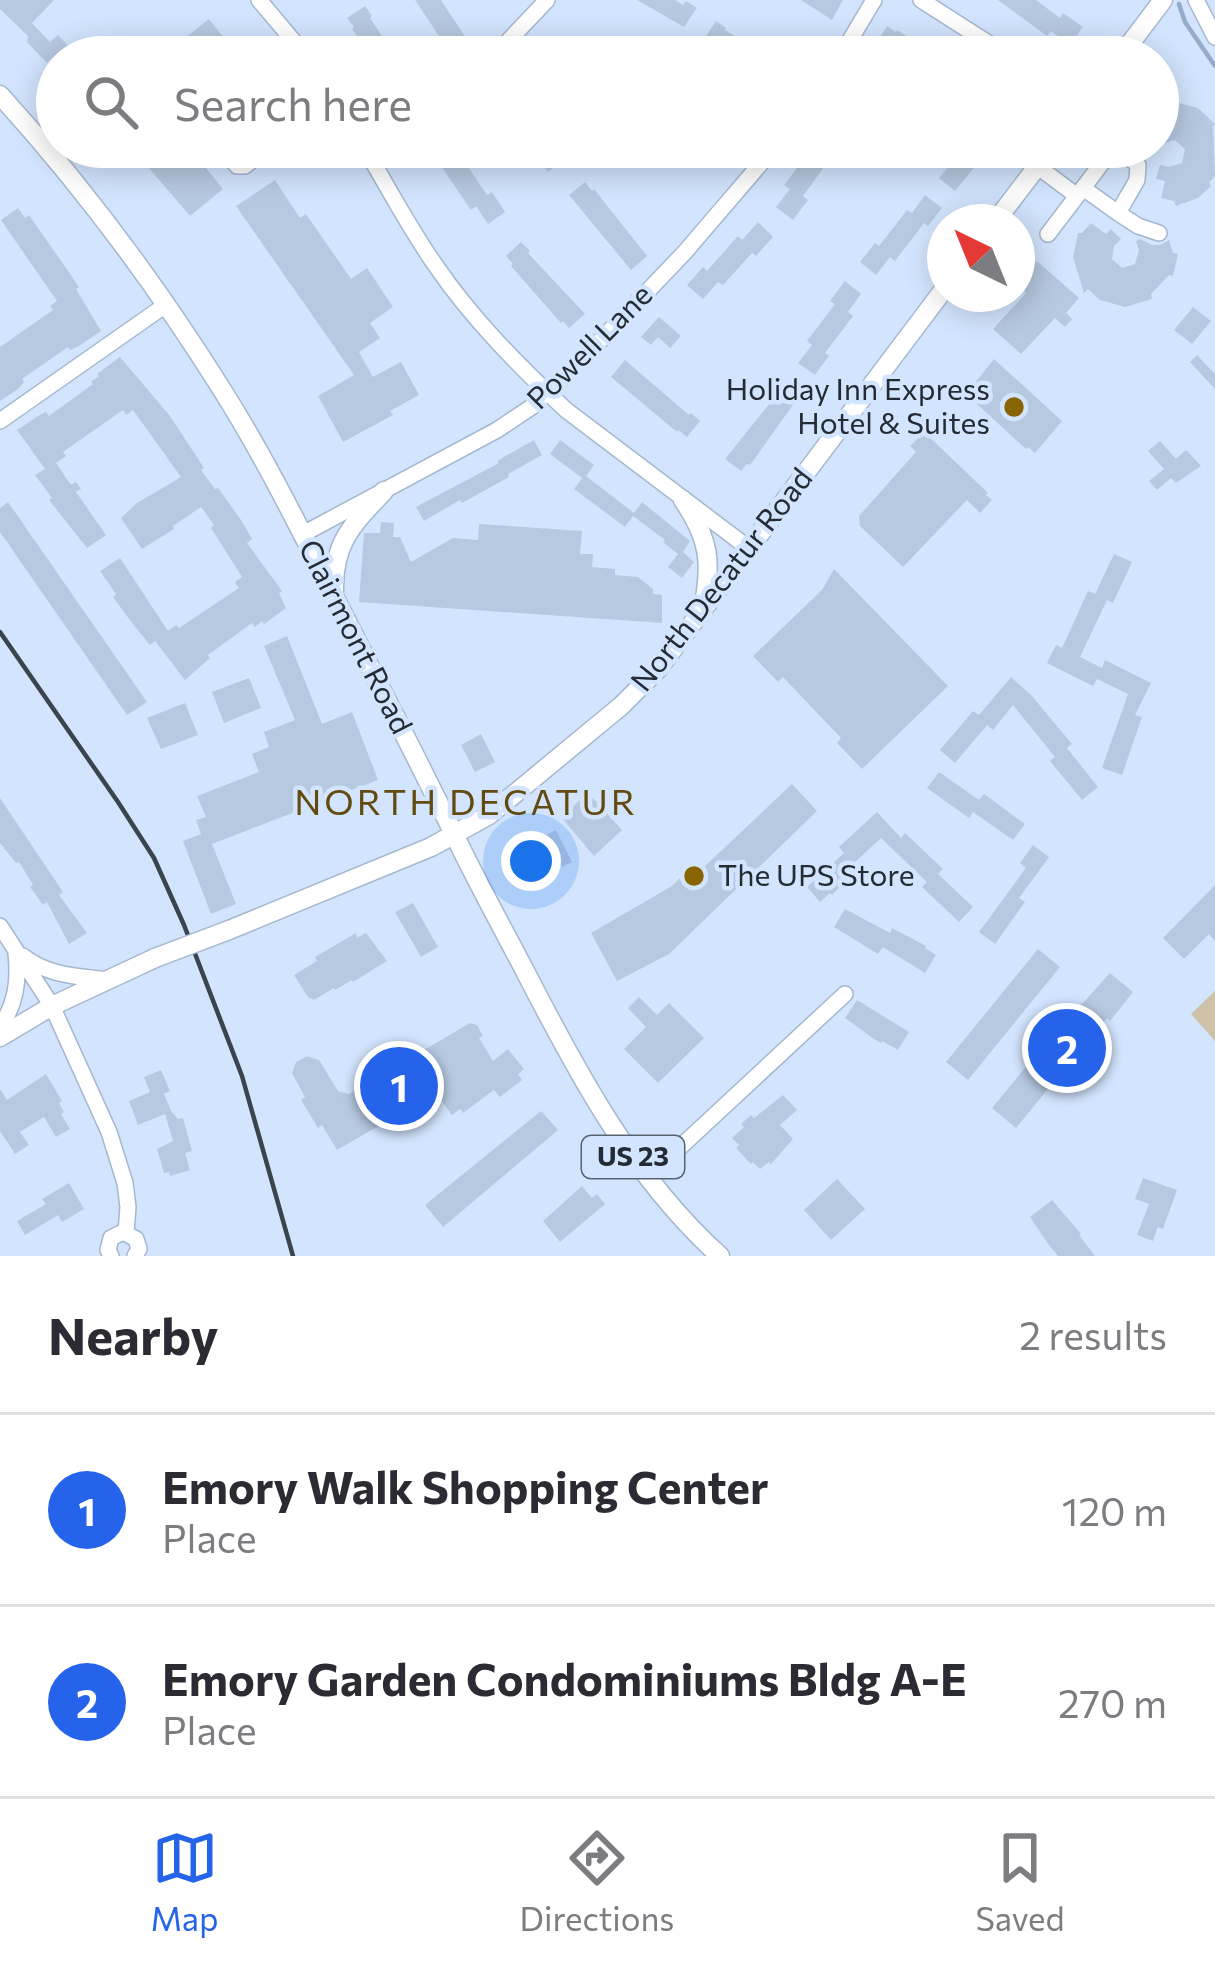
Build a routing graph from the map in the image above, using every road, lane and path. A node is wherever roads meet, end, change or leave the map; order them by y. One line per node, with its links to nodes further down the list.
1 (259, 0): 7 (street)
2 (547, 0): 8 (street)
3 (874, 0): 9 (street)
4 (921, 0): 10 (street)
5 (1163, 0): 11 (main road)
6 (1196, 0): 12 (street)
7 (289, 36)
8 (513, 36)
9 (853, 36)
10 (977, 36)
11 (1136, 36)
12 (1215, 37)
13 (0, 95): 14 (main road, Clairmont Road / US 23)
14 (36, 137)
15 (62, 168): 27 (main road, Clairmont Road / US 23)
16 (379, 168): 29 (street)
17 (758, 168): 29 (street, Powell Lane)
18 (1036, 168): 23 (main road)
19 (1040, 168): 22 (street)
20 (1099, 168): 22 (street)
21 (1138, 168): 24 (street)
22 (1080, 192): 24 (street); 26 (street)
23 (1008, 204)
24 (1118, 213): 25 (street)
25 (1159, 232)
26 (1048, 233)
27 (167, 304): 30 (street); 33 (main road, Clairmont Road / US 23)
28 (927, 312): 34 (main road, North Decatur Road)
29 (548, 394): 31 (street, Powell Lane); 32 (street)
30 (0, 421)
31 (384, 490): 33 (street, Powell Lane); 35 (main road)
32 (683, 500): 34 (street); 36 (main road)
33 (304, 534): 35 (main road, Clairmont Road / US 23)
34 (751, 550): 36 (main road, North Decatur Road)
35 (334, 596): 37 (main road, Clairmont Road / US 23)
36 (702, 614): 37 (main road, North Decatur Road)
37 (455, 836): 40 (main road, North Decatur Road, bridge); 44 (main road, Clairmont Road / US 23)
38 (0, 926): 39 (street)
39 (16, 950): 40 (street); 42 (street); 43 (street)
40 (109, 980): 42 (main road, North Decatur Road)
41 (845, 994): 44 (street)
42 (52, 1006): 43 (main road, North Decatur Road); 45 (street)
43 (0, 1032)
44 (648, 1177): 48 (main road, Clairmont Road / US 23)
45 (126, 1232): 46 (street); 47 (street)
46 (111, 1256)
47 (135, 1256)
48 (720, 1256)

